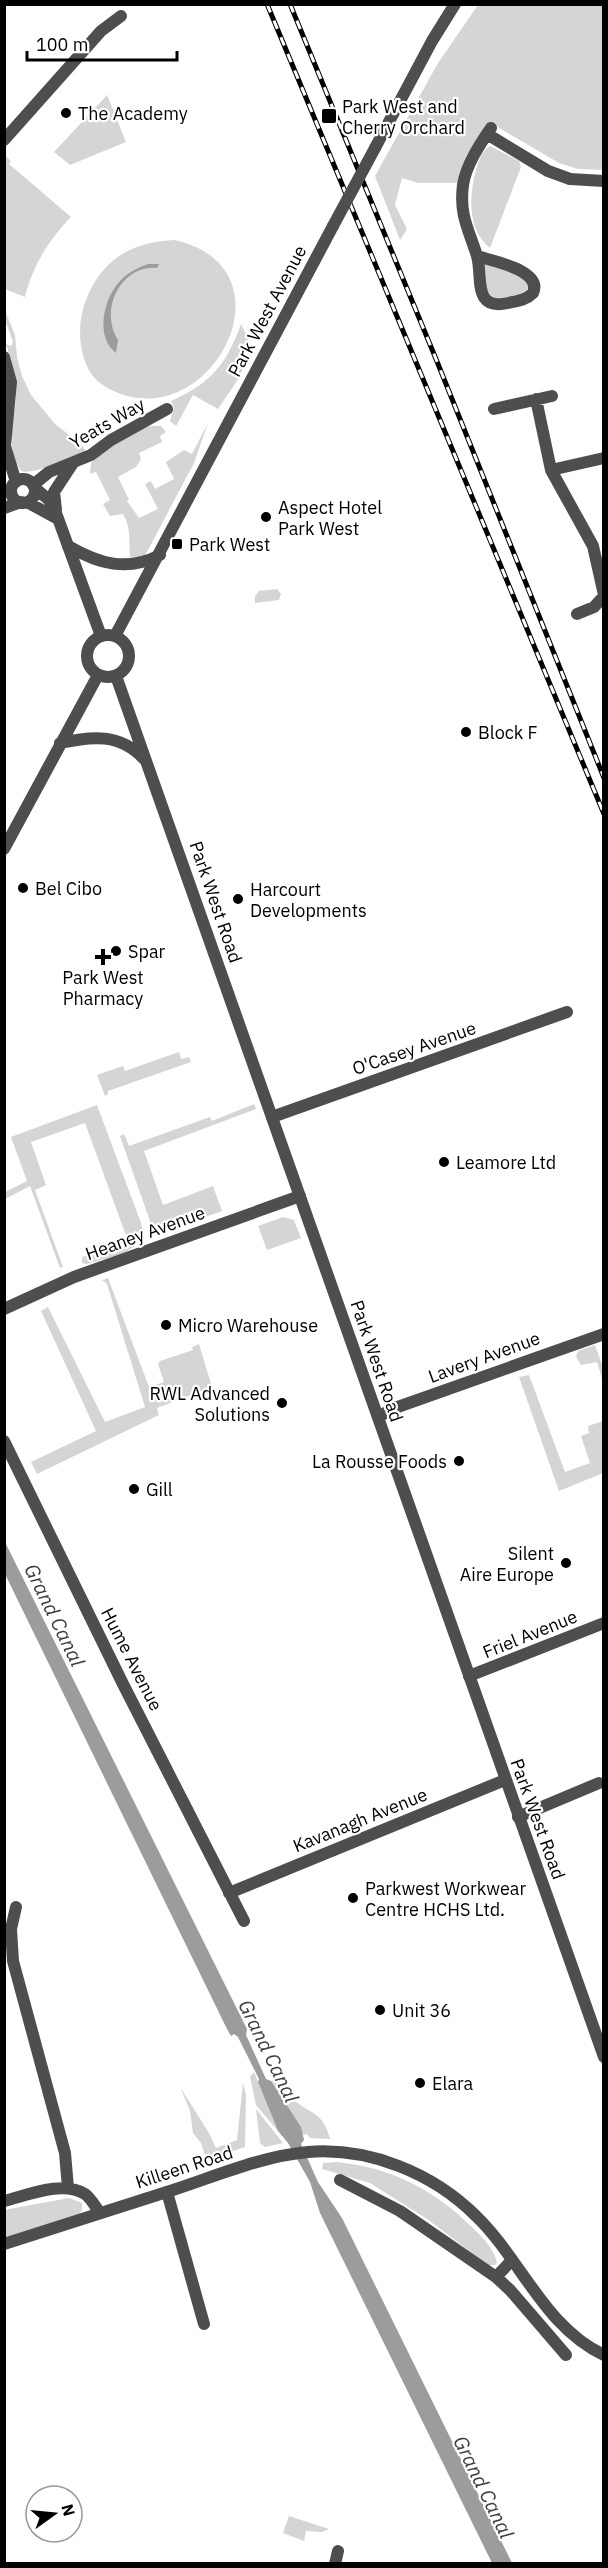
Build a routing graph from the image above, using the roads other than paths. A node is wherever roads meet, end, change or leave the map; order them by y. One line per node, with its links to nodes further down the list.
1 (454, 4): 20 (street, Park West Avenue, bridge)
2 (121, 16): 3 (street)
3 (4, 140)
4 (603, 181): 5 (street)
5 (477, 256): 5 (street)
6 (4, 357): 14 (street)
7 (552, 396): 8 (street)
8 (536, 399): 9 (street); 13 (street)
9 (494, 408)
10 (167, 409): 12 (street, Yeats Way)
11 (603, 458): 13 (street)
12 (73, 463): 15 (street, Yeats Way); 18 (street)
13 (551, 470): 21 (street)
14 (11, 486): 15 (street); 16 (street)
15 (34, 486): 16 (street); 18 (street)
16 (24, 502): 17 (street); 18 (street)
17 (4, 507)
18 (57, 516): 19 (street)
19 (68, 546): 20 (street); 23 (street)
20 (160, 555): 24 (street, Park West Avenue)
21 (603, 595): 22 (street)
22 (577, 614)
23 (101, 636): 24 (street); 25 (street)
24 (115, 636): 26 (street)
25 (98, 675): 26 (street); 27 (street)
26 (116, 676): 28 (street, Park West Road)
27 (60, 743): 28 (street); 29 (street)
28 (147, 762): 31 (street, Park West Road)
29 (4, 849)
30 (567, 1012): 31 (street, O'Casey Avenue)
31 (272, 1117): 32 (street, Park West Road)
32 (300, 1196): 33 (street, Heaney Avenue); 35 (street, Park West Road)
33 (4, 1309)
34 (603, 1334): 35 (street, Lavery Avenue)
35 (378, 1417): 38 (street, Park West Road)
36 (4, 1441): 42 (street, Hume Avenue)
37 (603, 1623): 38 (street, Friel Avenue)
38 (469, 1676): 39 (street, Park West Road)
39 (505, 1780): 41 (street, Park West Road); 42 (street, Kavanagh Avenue)
40 (599, 1783): 41 (street)
41 (518, 1817): 45 (street, Park West Road)
42 (229, 1893): 44 (street, Hume Avenue)
43 (16, 1907): 47 (street)
44 (244, 1921)
45 (603, 2057)
46 (340, 2180): 53 (street)
47 (68, 2188): 49 (street); 50 (street)
48 (167, 2192): 50 (street, Killeen Road); 52 (street, Killeen Road); 54 (street)
49 (4, 2201)
50 (100, 2213): 51 (street, Killeen Road)
51 (4, 2244)
52 (512, 2260): 53 (street); 56 (street)
53 (496, 2277): 55 (street)
54 (204, 2324)
55 (566, 2355)
56 (603, 2355)

